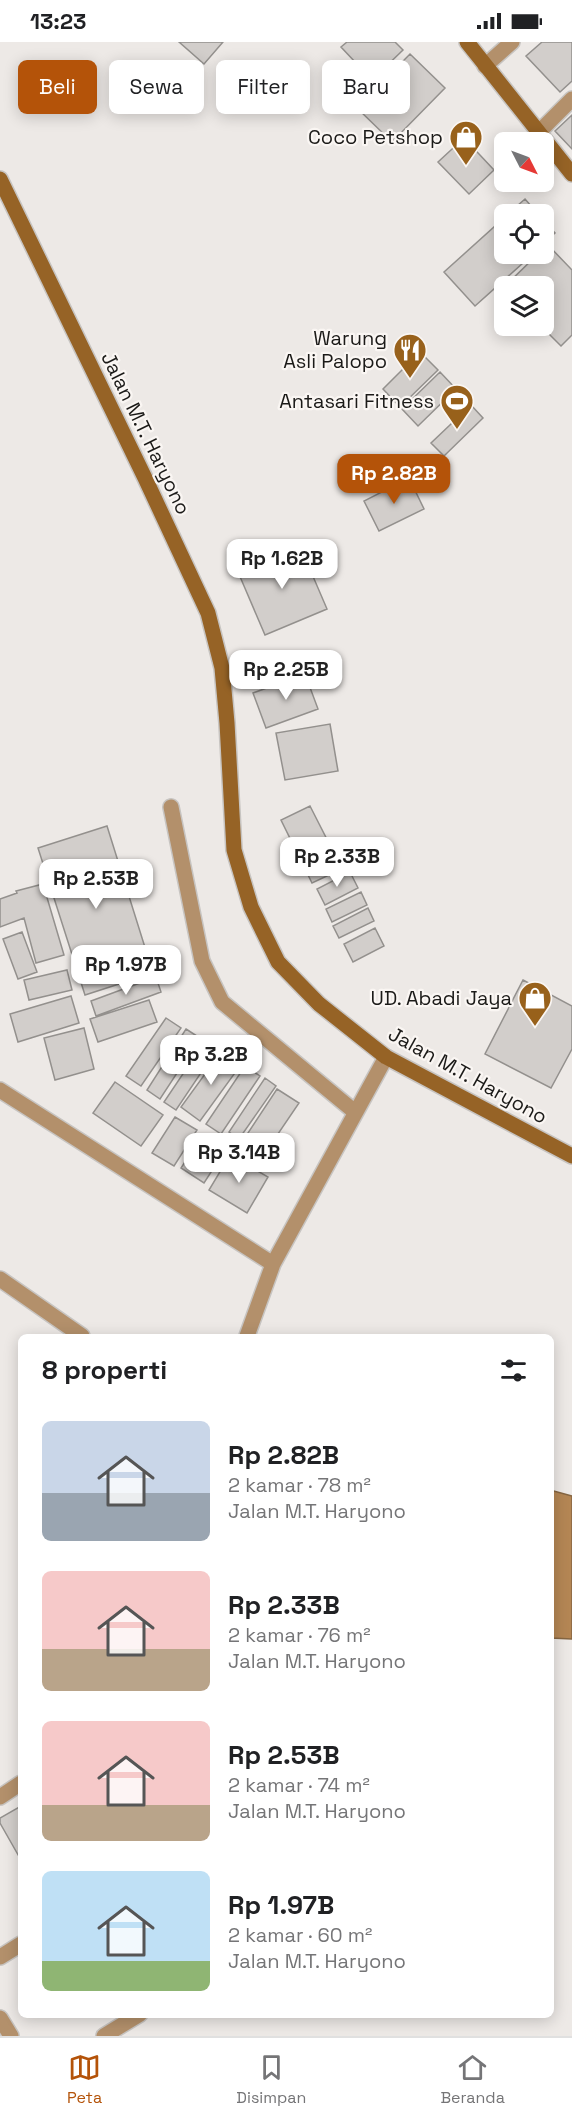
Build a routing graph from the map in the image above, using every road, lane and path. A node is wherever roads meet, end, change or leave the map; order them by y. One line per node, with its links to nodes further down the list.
1 (467, 42): 3 (main road)
2 (512, 42): 3 (street)
3 (485, 66): 5 (main road)
4 (572, 99): 5 (street)
5 (539, 132)
6 (554, 151): 7 (main road)
7 (572, 174)
8 (0, 179): 10 (main road, Jalan M.T. Haryono)
9 (171, 807): 12 (street)
10 (386, 1057): 12 (street); 13 (main road, Jalan M.T. Haryono)
11 (0, 1090): 14 (street)
12 (355, 1112): 14 (street)
13 (572, 1156)
14 (273, 1264): 17 (street)
15 (0, 1279): 16 (street)
16 (79, 1334)
17 (248, 1334)
18 (18, 1786): 19 (street)
19 (0, 1797)
20 (18, 1946): 21 (street)
21 (0, 1957)
22 (0, 2018): 24 (street)
23 (133, 2018): 25 (street)
24 (11, 2036)
25 (104, 2036)

